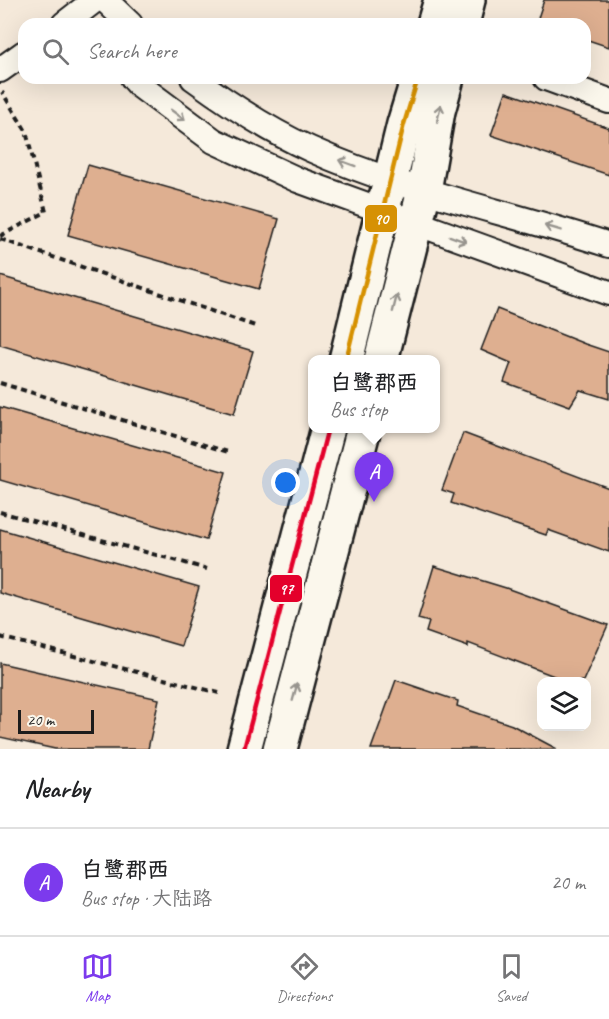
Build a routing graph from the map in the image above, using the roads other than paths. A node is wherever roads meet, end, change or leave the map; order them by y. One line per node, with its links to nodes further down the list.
1 (105, 0): 4 (street)
2 (441, 0): 5 (main road)
3 (468, 0): 6 (main road)
4 (124, 18)
5 (436, 18)
6 (464, 18)
7 (18, 57): 8 (street)
8 (0, 70)
9 (138, 84): 17 (street, one-way to 17)
10 (201, 84): 15 (street, one-way to 10)
11 (416, 84): 15 (main road)
12 (445, 84): 16 (main road, one-way to 12)
13 (562, 84): 14 (street)
14 (609, 101)
15 (391, 179): 16 (street); 17 (main road)
16 (424, 191): 18 (main road); 19 (street, one-way to 16)
17 (383, 210): 18 (street); 21 (main road)
18 (416, 224): 20 (street, one-way to 20); 22 (main road, one-way to 18)
19 (609, 245)
20 (609, 293)
21 (347, 355)
22 (382, 355)
23 (327, 433): 25 (main road)
24 (363, 433): 26 (main road, one-way to 24)
25 (244, 749)
26 (280, 749)

